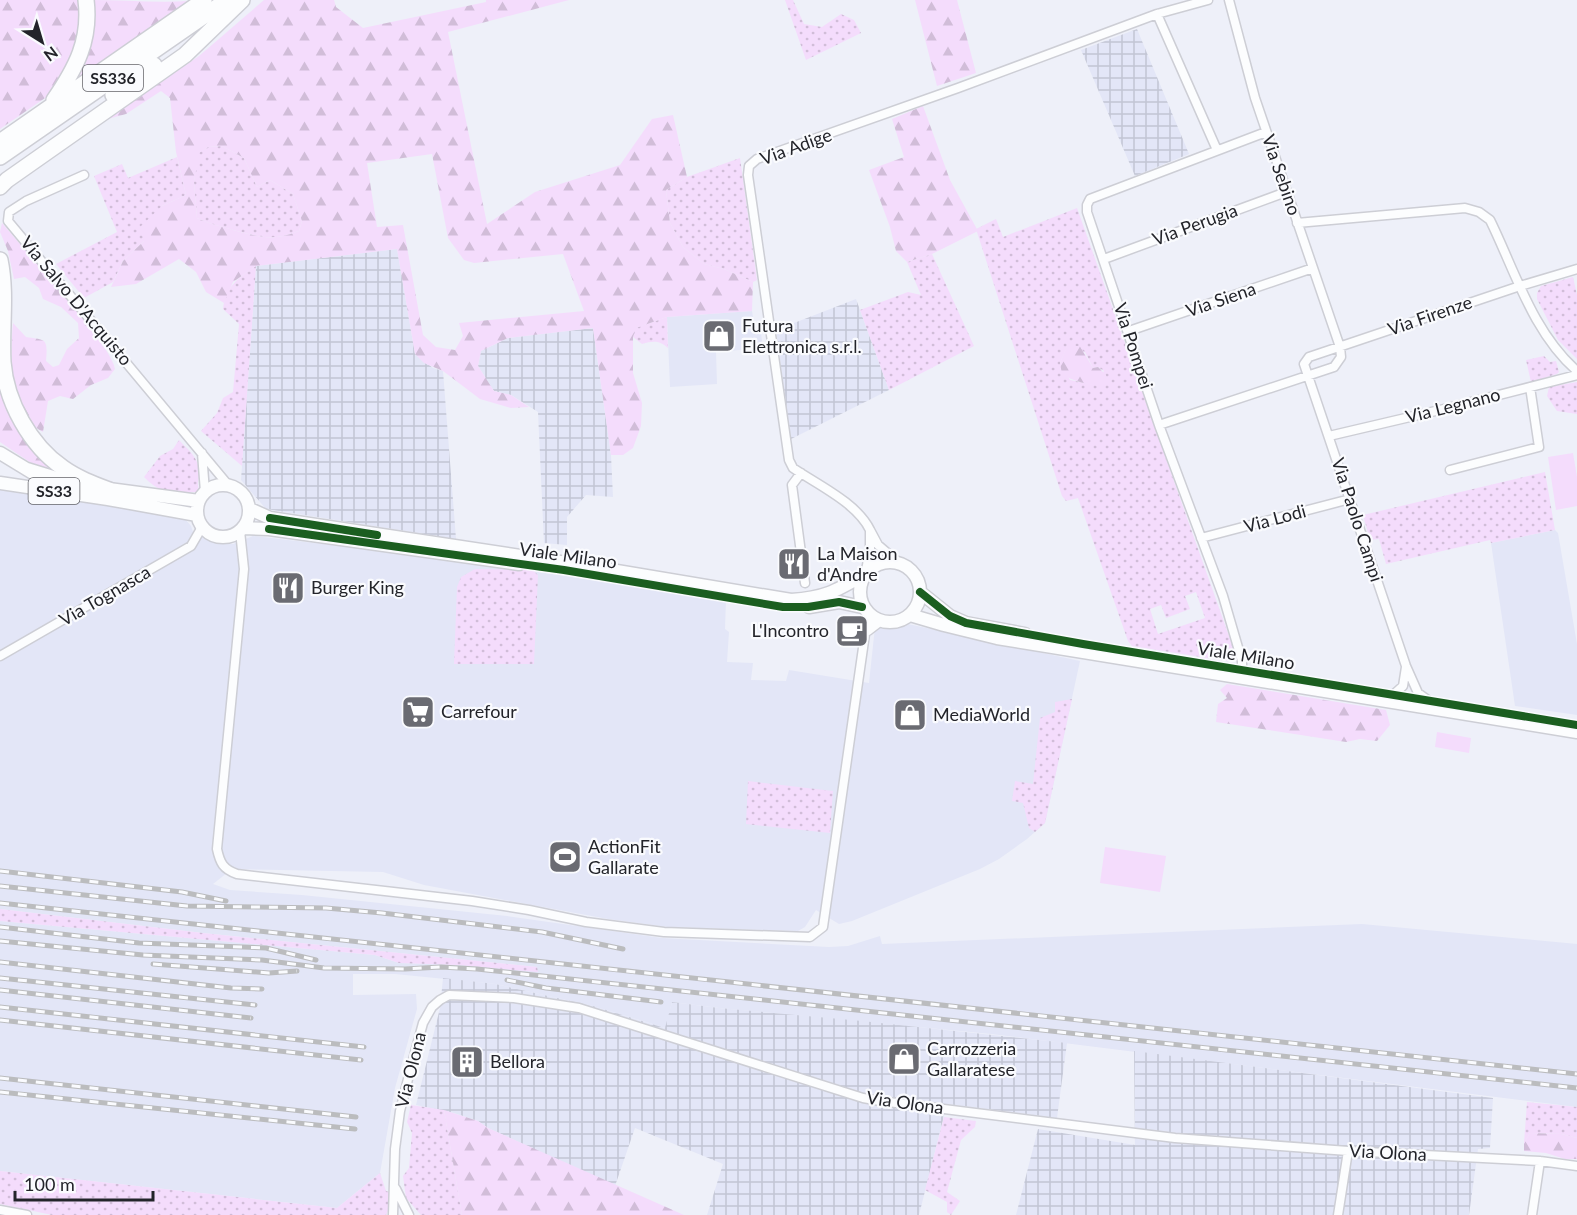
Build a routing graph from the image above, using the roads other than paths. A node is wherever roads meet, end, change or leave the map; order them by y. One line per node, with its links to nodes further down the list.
1 (86, 0): 8 (highway)
2 (204, 0): 8 (highway, SS336)
3 (227, 0): 12 (highway, SS336)
4 (242, 0): 13 (highway); 15 (highway)
5 (1208, 0): 7 (street, Via Adige)
6 (1229, 0): 9 (street, Via Sebino)
7 (1157, 14): 11 (street); 33 (street, Via Adige)
8 (49, 108): 10 (highway, SS336)
9 (1266, 132): 11 (street, Via Pompei); 16 (street, Via Sebino)
10 (0, 142)
11 (1217, 150): 18 (street, Via Pompei)
12 (0, 157)
13 (0, 174)
14 (84, 175): 30 (street, Via Salvo D'Acquisto)
15 (0, 187)
16 (1286, 192): 17 (street, Via Sebino); 18 (street, Via Perugia)
17 (1297, 223): 20 (street, Via Sebino); 22 (street)
18 (1104, 259): 23 (street, Via Pompei)
19 (0, 260): 36 (highway)
20 (1312, 268): 23 (street, Via Siena); 24 (street, Via Sebino)
21 (1577, 269): 22 (street, Via Firenze)
22 (1520, 286): 24 (street, Via Firenze); 25 (street)
23 (1129, 332): 28 (street, Via Pompei)
24 (1340, 347): 26 (street); 26 (street, Via Firenze)
25 (1577, 373): 27 (street, Via Legnano)
26 (1308, 375): 28 (street); 29 (street, Via Paolo Campi)
27 (1530, 387): 29 (street, Via Legnano); 32 (street)
28 (1159, 425): 43 (street, Via Pompei)
29 (1329, 436): 38 (street, Via Paolo Campi)
30 (202, 452): 35 (street, Via Salvo D'Acquisto); 37 (street)
31 (0, 453): 36 (main road, SS33)
32 (1450, 470)
33 (801, 473): 42 (street, Via Adige); 46 (street)
34 (0, 483): 36 (main road, SS33)
35 (230, 486): 37 (main road); 39 (main road)
36 (108, 494): 37 (main road); 40 (main road)
37 (202, 496): 40 (main road)
38 (1350, 499): 43 (street, Via Lodi); 52 (street, Via Paolo Campi)
39 (249, 509): 41 (main road); 45 (main road, Viale Milano)
40 (200, 521): 41 (main road); 51 (street, Via Tognasca)
41 (242, 529): 48 (main road, Viale Milano); 50 (street)
42 (870, 530): 44 (street, Via Adige); 45 (street)
43 (1201, 538): 53 (street, Via Pompei)
44 (899, 563): 45 (main road); 47 (main road)
45 (865, 574): 48 (main road)
46 (805, 583)
47 (920, 592): 49 (main road); 53 (main road, Viale Milano)
48 (862, 607): 50 (main road)
49 (910, 615): 50 (main road); 57 (main road, Viale Milano)
50 (876, 619)
51 (0, 657)
52 (1406, 666): 54 (street); 55 (street, Via Paolo Campi)
53 (1242, 670): 54 (main road, Viale Milano)
54 (1393, 695): 55 (main road, Viale Milano)
55 (1429, 701): 56 (main road, Viale Milano)
56 (1577, 725)
57 (1577, 732)
58 (1348, 1151): 59 (street, Via Olona); 61 (street, Via Olona); 66 (street)
59 (1540, 1161): 60 (street, Via Olona); 67 (street)
60 (1577, 1166)
61 (395, 1185): 64 (street, Via Olona); 65 (street, Via Olona)
62 (0, 1210): 63 (street)
63 (27, 1215)
64 (393, 1215)
65 (409, 1215)
66 (1338, 1215)
67 (1532, 1215)

